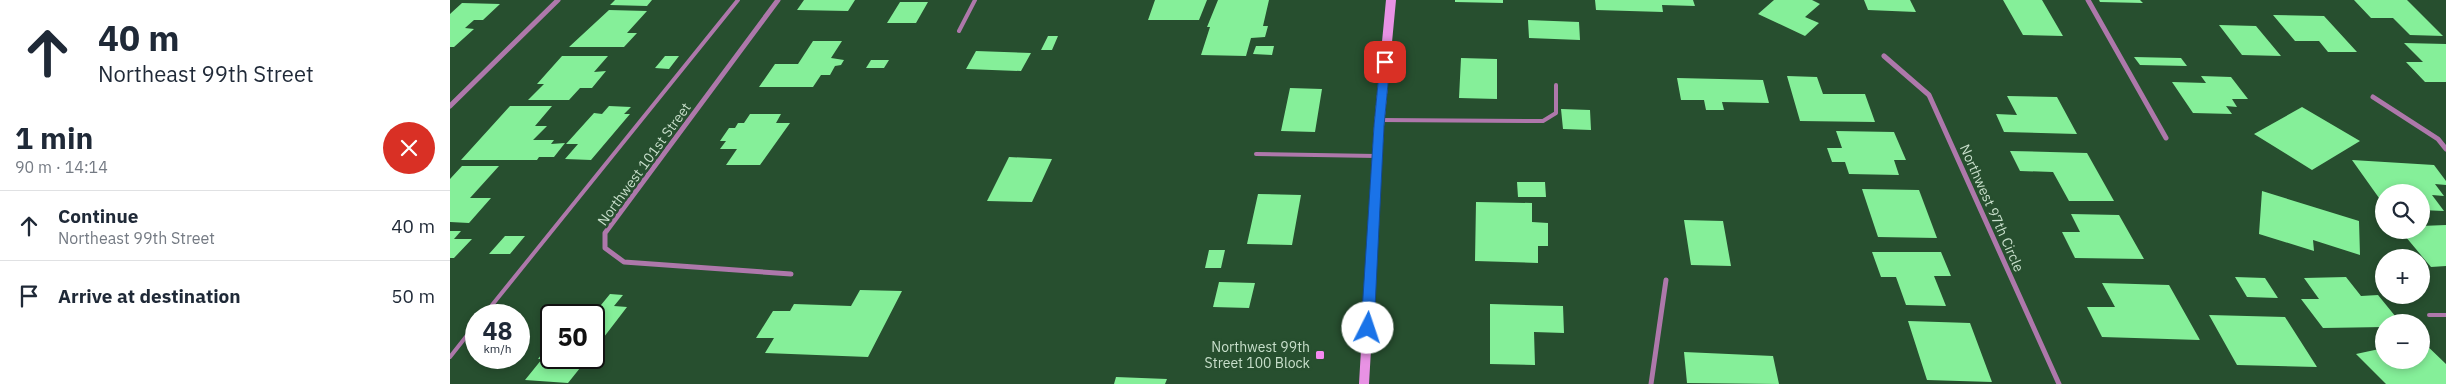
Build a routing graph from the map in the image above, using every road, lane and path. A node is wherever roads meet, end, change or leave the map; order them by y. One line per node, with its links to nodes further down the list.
1 (558, 0): 11 (street)
2 (738, 0): 19 (lane)
3 (778, 0): 17 (street, Northwest 101st Street)
4 (975, 0): 7 (lane)
5 (1392, 0): 12 (main road)
6 (2088, 0): 13 (street)
7 (960, 30)
8 (1884, 56): 26 (street, Northwest 97th Circle)
9 (1556, 85): 12 (lane)
10 (2373, 97): 14 (street)
11 (450, 106)
12 (1380, 120): 16 (main road)
13 (2166, 138)
14 (2446, 149)
15 (1256, 154): 16 (lane)
16 (1378, 156): 24 (main road)
17 (791, 274)
18 (1666, 280): 25 (street)
19 (493, 304)
20 (2430, 315): 21 (lane)
21 (2446, 315)
22 (465, 338): 23 (lane)
23 (450, 357)
24 (1364, 384)
25 (1651, 384)
26 (2059, 384)

